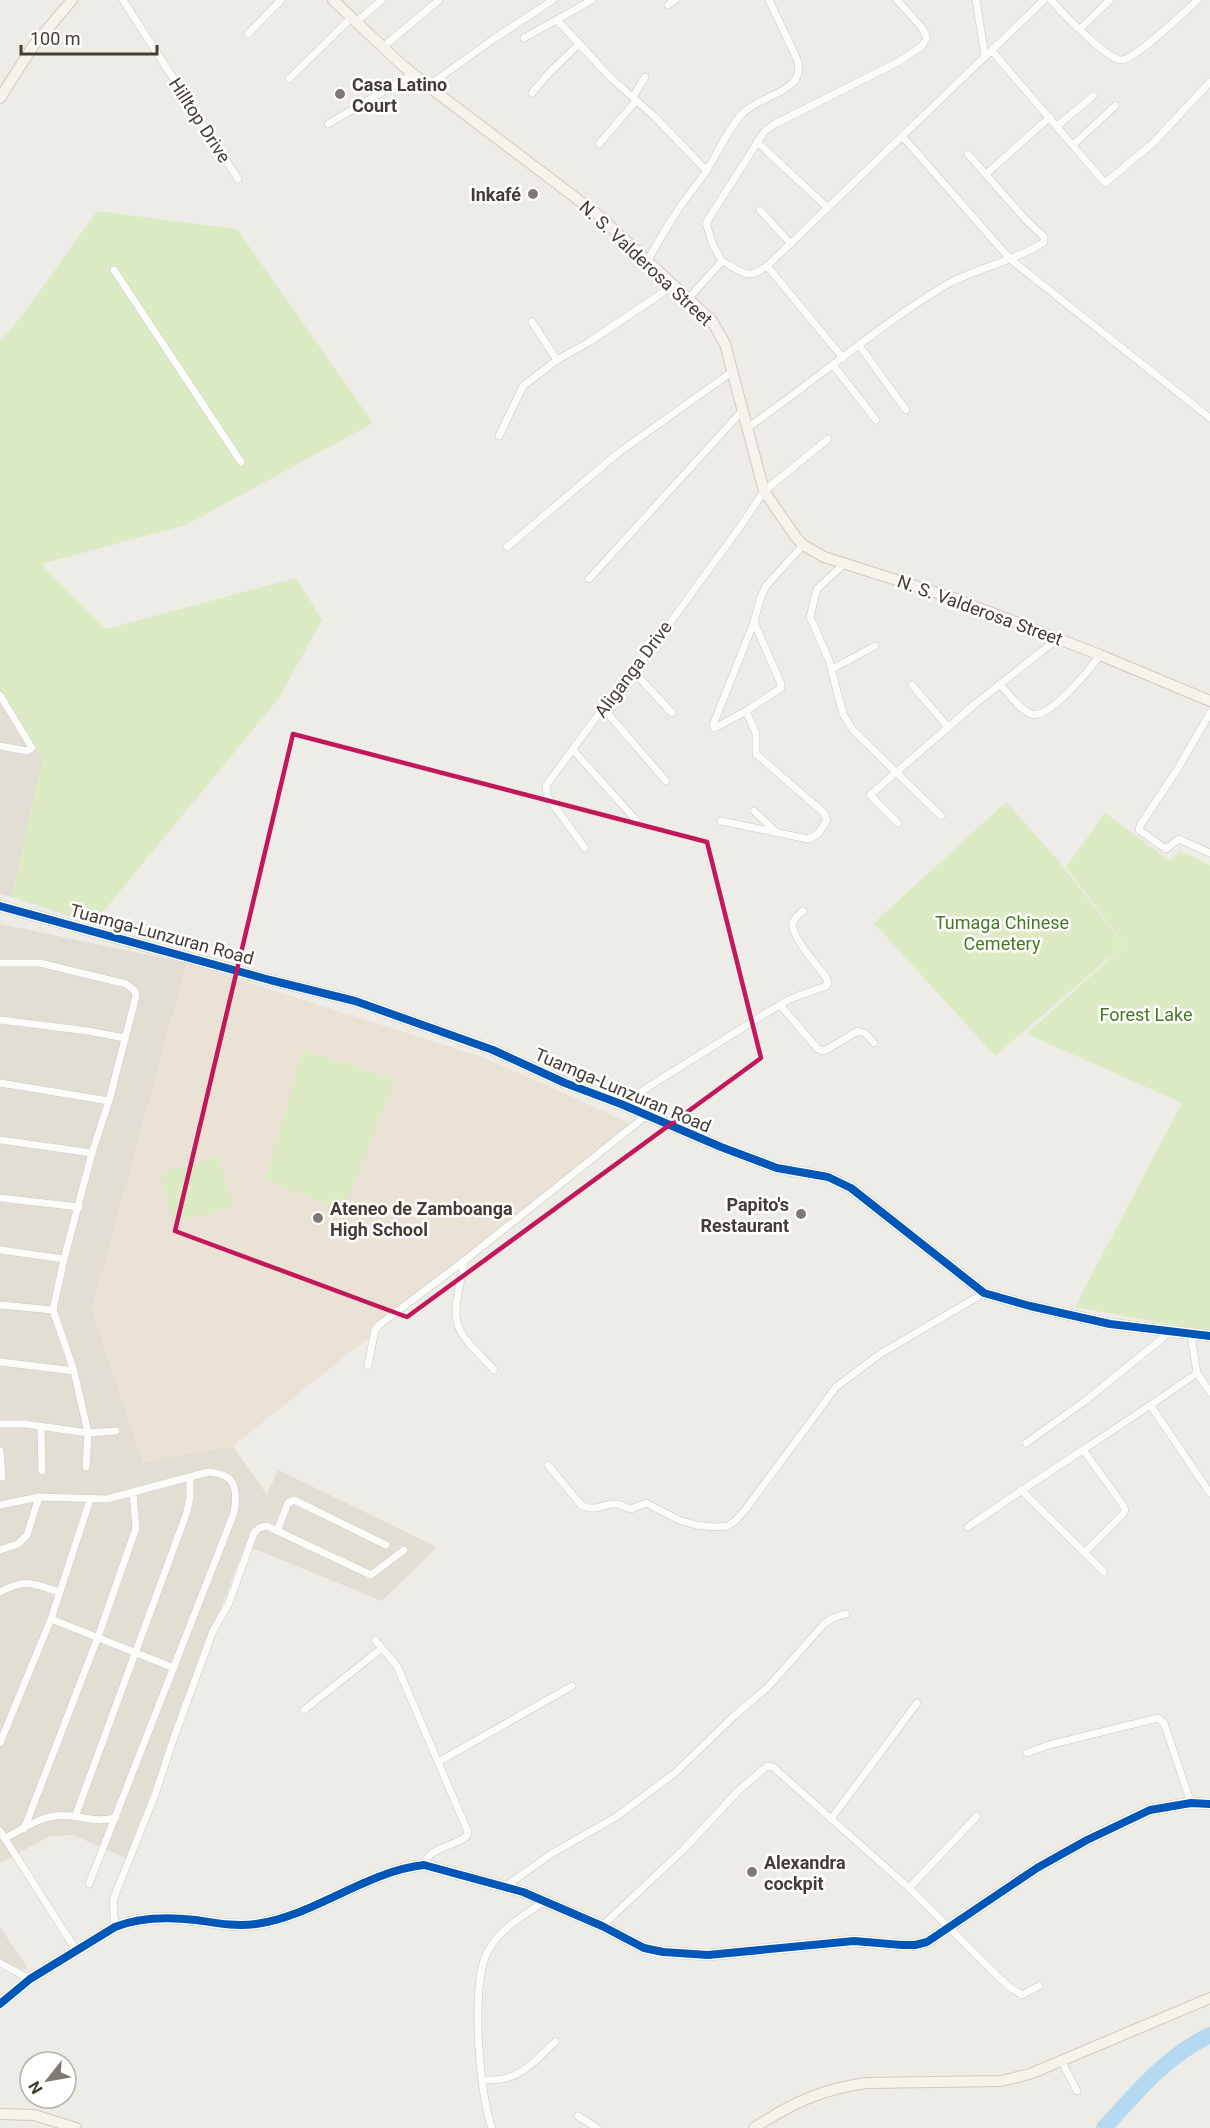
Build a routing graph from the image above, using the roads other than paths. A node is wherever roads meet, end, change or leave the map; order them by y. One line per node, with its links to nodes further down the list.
1 (72, 0): 36 (street)
2 (123, 0): 49 (street, Hilltop Drive)
3 (282, 0): 23 (street)
4 (333, 0): 20 (street, N. S. Valderosa Street)
5 (382, 0): 20 (street)
6 (439, 0): 26 (street)
7 (535, 0): 19 (street)
8 (553, 0): 19 (street)
9 (592, 0): 21 (street)
10 (675, 0): 18 (street)
11 (769, 0): 47 (street)
12 (897, 0): 43 (street)
13 (976, 0): 28 (street)
14 (1044, 0): 27 (street)
15 (1051, 0): 22 (street)
16 (1110, 0): 22 (street)
17 (1198, 0): 22 (street)
18 (668, 5)
19 (540, 8): 33 (street)
20 (353, 20): 26 (street, N. S. Valderosa Street); 31 (street)
21 (557, 20): 24 (street); 25 (street)
22 (1080, 29)
23 (248, 34)
24 (524, 38)
25 (579, 44): 34 (street); 37 (street)
26 (383, 47): 29 (street, N. S. Valderosa Street)
27 (992, 51): 28 (street); 39 (street)
28 (985, 57): 42 (street)
29 (413, 74): 33 (street, N. S. Valderosa Street); 40 (street)
30 (645, 77): 37 (street)
31 (289, 79)
32 (1210, 82): 45 (street)
33 (428, 86): 54 (street, N. S. Valderosa Street)
34 (532, 93)
35 (1093, 96): 41 (street)
36 (0, 98)
37 (634, 99): 44 (street); 47 (street)
38 (1115, 106): 45 (street)
39 (1050, 117): 41 (street); 48 (street)
40 (328, 124)
41 (1057, 126): 45 (street)
42 (903, 136): 50 (street); 53 (street)
43 (757, 141): 50 (street); 55 (street)
44 (599, 144)
45 (1073, 145)
46 (968, 154): 48 (street)
47 (706, 170): 54 (street)
48 (986, 174): 53 (street)
49 (238, 179)
50 (828, 208): 52 (street)
51 (760, 210): 52 (street)
52 (791, 244): 56 (street)
53 (1010, 259): 61 (street); 68 (street)
54 (648, 260): 58 (street, N. S. Valderosa Street)
55 (722, 261): 56 (street); 59 (street)
56 (767, 266): 62 (street)
57 (114, 270): 73 (street)
58 (674, 285): 59 (street, N. S. Valderosa Street); 63 (street)
59 (688, 299): 65 (street, N. S. Valderosa Street)
60 (532, 322): 63 (street)
61 (859, 345): 62 (street); 66 (street)
62 (843, 358): 64 (street)
63 (557, 360): 71 (street)
64 (833, 365): 69 (street); 70 (street)
65 (733, 371): 67 (street, N. S. Valderosa Street); 76 (street)
66 (906, 410)
67 (742, 411): 70 (street, N. S. Valderosa Street); 78 (street)
68 (1210, 418)
69 (876, 420)
70 (747, 428): 74 (street, N. S. Valderosa Street)
71 (500, 436)
72 (828, 439): 74 (street, Aliganga Drive)
73 (241, 462)
74 (764, 491): 75 (street, N. S. Valderosa Street); 84 (street, Aliganga Drive)
75 (803, 544): 77 (street, N. S. Valderosa Street); 79 (street)
76 (507, 547)
77 (844, 564): 80 (street, N. S. Valderosa Street); 83 (street)
78 (589, 579)
79 (754, 622): 90 (street); 90 (street)
80 (1057, 639): 82 (street, N. S. Valderosa Street); 85 (street)
81 (875, 646): 83 (street)
82 (1100, 655): 85 (street); 88 (street, N. S. Valderosa Street)
83 (832, 669): 96 (street)
84 (634, 672): 89 (street, Aliganga Drive); 91 (street)
85 (1000, 684): 93 (street)
86 (912, 685): 93 (street)
87 (0, 694): 94 (street)
88 (1210, 700)
89 (603, 708): 95 (street, Aliganga Drive); 97 (street)
90 (746, 711): 103 (street)
91 (672, 713)
92 (1210, 713): 105 (street)
93 (948, 727): 96 (street)
94 (0, 746)
95 (573, 750): 100 (street); 104 (street, Aliganga Drive)
96 (896, 771): 99 (street); 102 (street)
97 (666, 781)
98 (754, 811): 103 (street)
99 (941, 816)
100 (636, 820)
101 (720, 821): 103 (street)
102 (898, 822)
103 (775, 831)
104 (585, 848)
105 (1210, 853)
106 (0, 906): 115 (street, Tuamga-Lunzuran Road)
107 (803, 911): 109 (street)
108 (0, 963): 111 (street)
109 (780, 1005): 112 (street); 115 (street)
110 (0, 1020): 111 (street)
111 (125, 1038): 114 (street)
112 (874, 1043)
113 (0, 1083): 114 (street)
114 (109, 1101): 118 (street)
115 (621, 1104): 116 (street, Tuamga-Lunzuran Road)
116 (647, 1115): 123 (street); 124 (street, Tuamga-Lunzuran Road)
117 (0, 1140): 118 (street)
118 (92, 1153): 120 (street)
119 (0, 1198): 120 (street)
120 (79, 1207): 122 (street)
121 (0, 1250): 122 (street)
122 (64, 1259): 126 (street)
123 (464, 1261): 131 (street); 132 (street)
124 (984, 1293): 127 (street, Tuamga-Lunzuran Road); 144 (street)
125 (0, 1305): 126 (street)
126 (53, 1310): 133 (street)
127 (1170, 1332): 128 (street, Tuamga-Lunzuran Road); 141 (street)
128 (1191, 1335): 129 (street, Tuamga-Lunzuran Road); 134 (street)
129 (1210, 1336)
130 (0, 1362): 133 (street)
131 (368, 1365)
132 (494, 1370)
133 (74, 1371): 140 (street)
134 (1197, 1373): 135 (street); 136 (street)
135 (1210, 1392)
136 (1151, 1406): 143 (street); 151 (street)
137 (0, 1424): 138 (street)
138 (41, 1427): 140 (street); 146 (street)
139 (116, 1431): 140 (street)
140 (88, 1433): 145 (street)
141 (1026, 1443)
142 (0, 1451): 147 (street)
143 (1084, 1451): 149 (street); 160 (street)
144 (548, 1465)
145 (86, 1467)
146 (42, 1471)
147 (2, 1477)
148 (190, 1477): 150 (street); 169 (street); 170 (street)
149 (1021, 1490): 155 (street); 160 (street)
150 (133, 1493): 153 (street); 166 (street)
151 (1210, 1494)
152 (39, 1497): 153 (street); 154 (street); 158 (street)
153 (90, 1500): 163 (street)
154 (0, 1505)
155 (968, 1527)
156 (277, 1531): 157 (street); 159 (street); 194 (street)
157 (386, 1545)
158 (0, 1550)
159 (404, 1550)
160 (1085, 1552): 161 (street)
161 (1104, 1572)
162 (0, 1592): 163 (street)
163 (60, 1592): 165 (street)
164 (846, 1614): 190 (street)
165 (51, 1619): 166 (street); 175 (street)
166 (98, 1637): 169 (street); 185 (street)
167 (375, 1641): 168 (street)
168 (382, 1648): 173 (street); 178 (street)
169 (136, 1652): 170 (street); 182 (street)
170 (174, 1668): 183 (street)
171 (572, 1686): 178 (street)
172 (917, 1703): 184 (street)
173 (304, 1710)
174 (0, 1723): 175 (street)
175 (5, 1729): 176 (street)
176 (0, 1743)
177 (1027, 1753): 179 (street)
178 (438, 1762): 188 (street)
179 (1191, 1803): 180 (street); 195 (street)
180 (1210, 1804)
181 (977, 1816): 191 (street)
182 (75, 1817): 183 (street); 185 (street)
183 (116, 1817): 189 (street)
184 (831, 1819): 191 (street); 193 (street)
185 (24, 1829): 187 (street)
186 (0, 1831): 187 (street)
187 (5, 1838): 196 (street)
188 (424, 1865): 190 (street); 194 (street)
189 (89, 1884)
190 (506, 1886): 192 (street)
191 (909, 1888): 195 (street)
192 (546, 1900): 193 (street); 204 (street)
193 (602, 1926): 195 (street)
194 (115, 1927): 196 (street)
195 (950, 1928): 199 (street)
196 (76, 1950): 198 (street)
197 (0, 1963): 198 (street)
198 (30, 1979): 201 (street)
199 (1039, 1986)
200 (1210, 1998): 203 (street)
201 (0, 2004)
202 (555, 2042): 204 (street)
203 (1061, 2060): 205 (street); 211 (street)
204 (483, 2080): 209 (street)
205 (1077, 2091)
206 (0, 2114): 208 (street)
207 (578, 2116): 210 (street)
208 (76, 2128)
209 (492, 2128)
210 (597, 2128)
211 (754, 2128)

